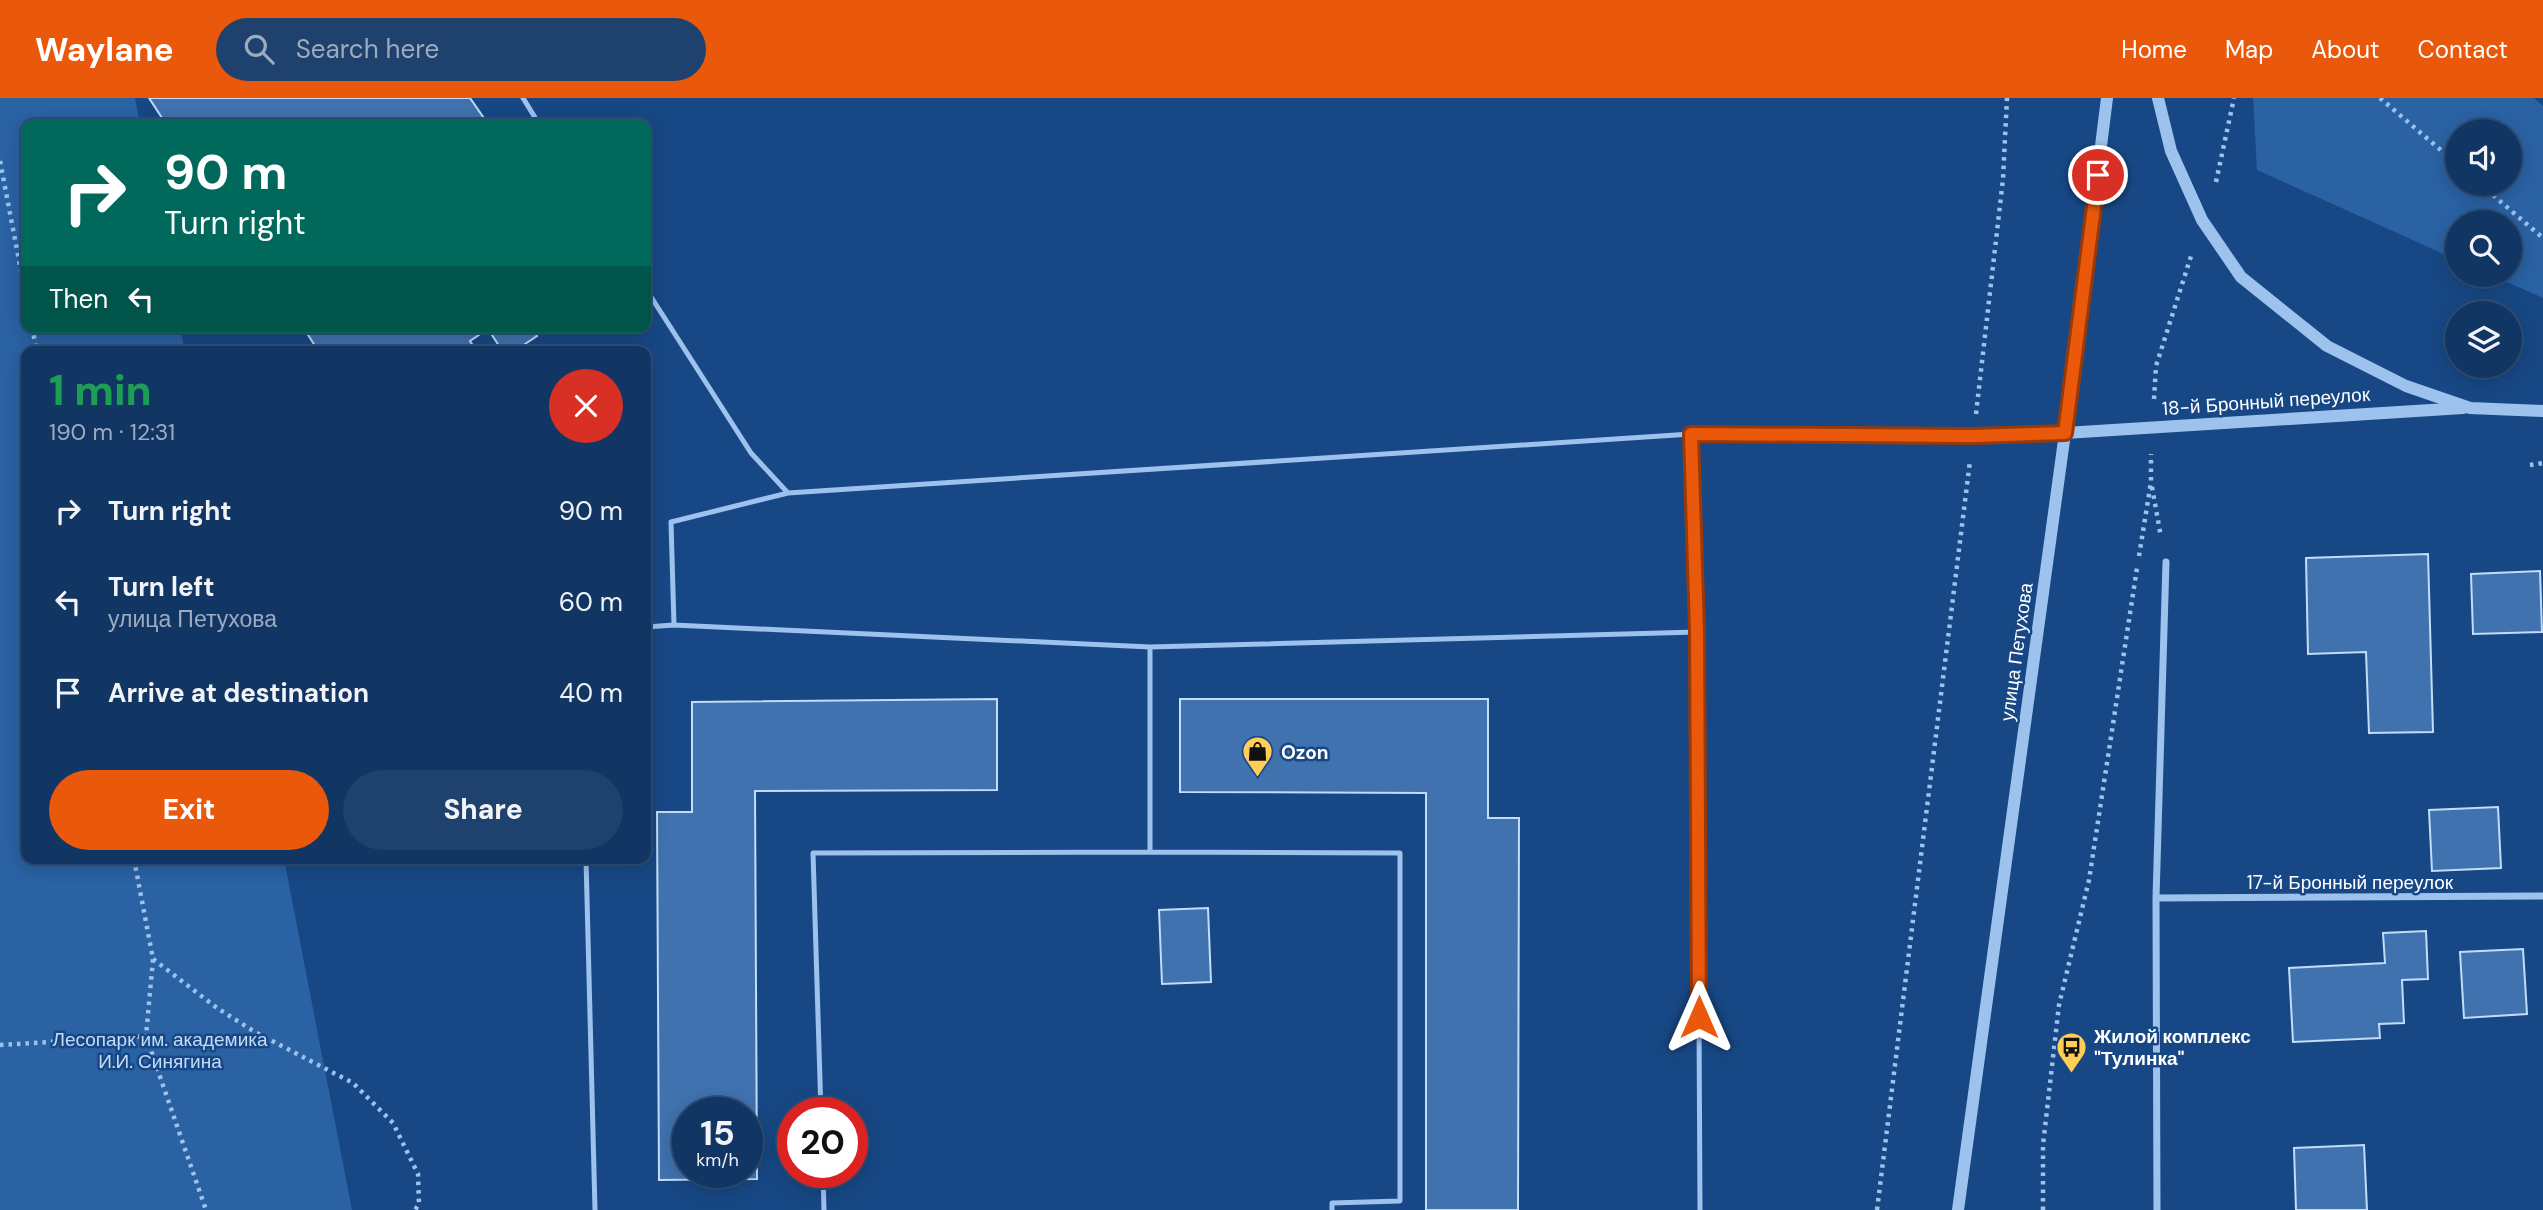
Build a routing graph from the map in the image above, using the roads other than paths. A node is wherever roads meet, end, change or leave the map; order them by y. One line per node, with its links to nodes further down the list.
1 (523, 98): 4 (lane)
2 (2107, 98): 8 (street, улица Петухова)
3 (2158, 98): 6 (street, 18-й Бронный переулок)
4 (537, 119)
5 (651, 297): 10 (lane)
6 (2470, 408): 7 (street, 18-й Бронный переулок); 8 (street, 18-й Бронный переулок)
7 (2543, 411)
8 (2065, 433): 9 (lane); 26 (street, улица Петухова)
9 (1691, 434): 10 (lane); 14 (lane)
10 (788, 493): 12 (lane)
11 (2166, 562): 19 (street)
12 (674, 625): 13 (lane); 15 (lane)
13 (651, 627)
14 (1697, 632): 15 (lane); 25 (lane)
15 (1150, 647): 16 (lane)
16 (1150, 852): 20 (lane); 24 (lane)
17 (586, 864): 22 (lane)
18 (2543, 896): 19 (street, 17-й Бронный переулок)
19 (2157, 898): 27 (street)
20 (821, 1097)
21 (823, 1188): 23 (lane)
22 (595, 1210)
23 (824, 1210)
24 (1332, 1210)
25 (1700, 1210)
26 (1958, 1210)
27 (2157, 1210)

